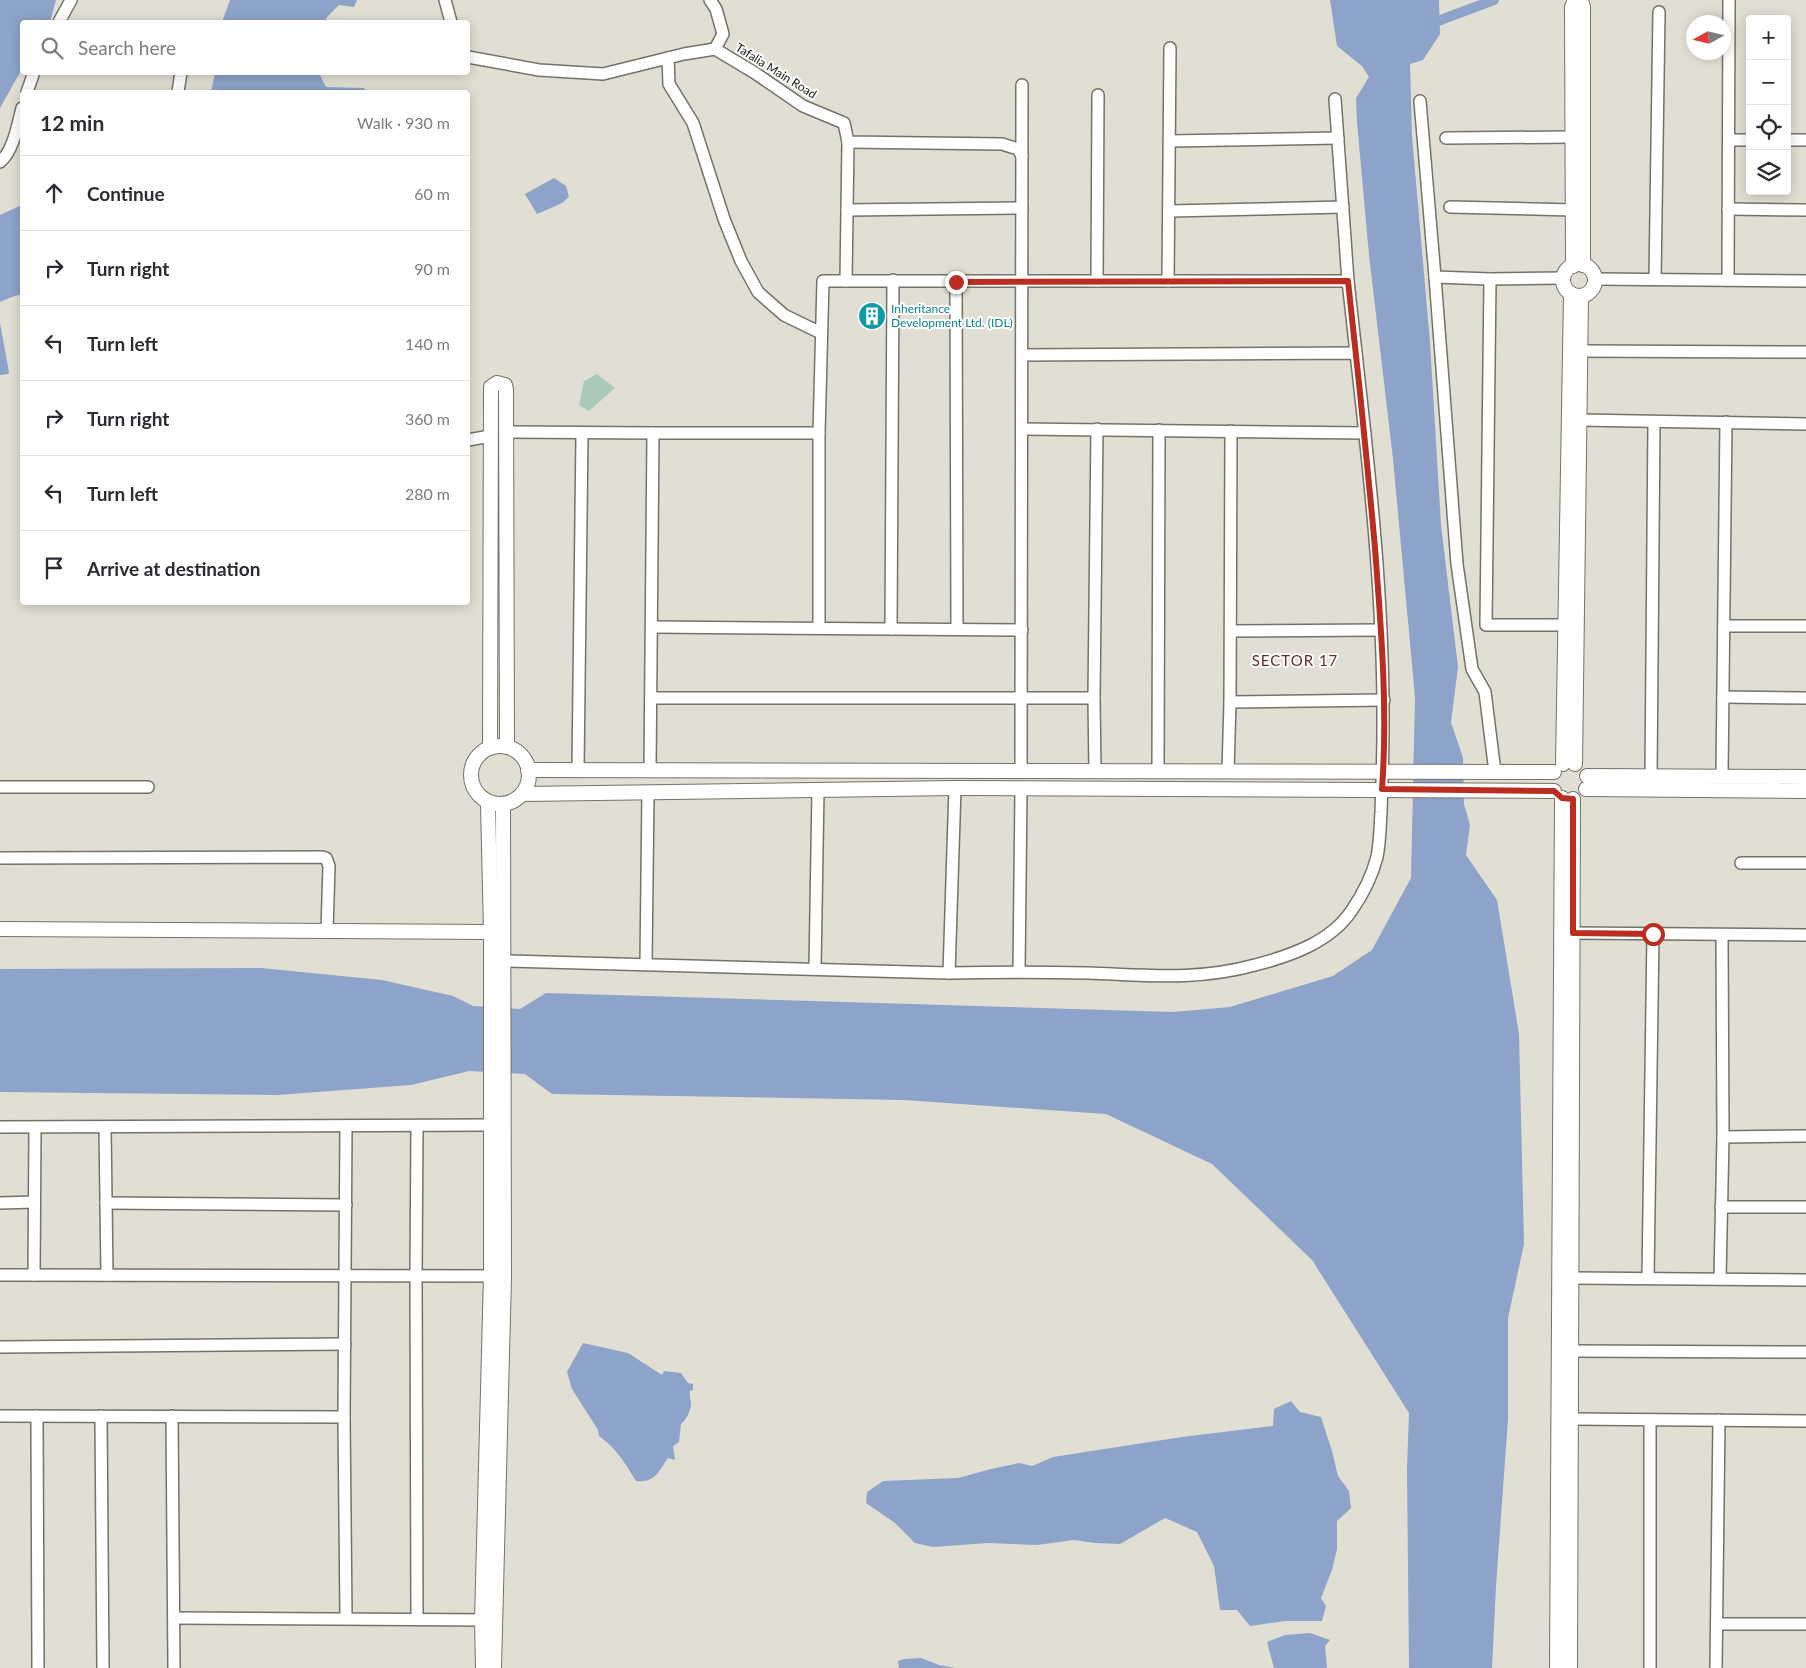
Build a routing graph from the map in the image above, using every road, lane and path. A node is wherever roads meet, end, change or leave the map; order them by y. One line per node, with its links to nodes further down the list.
1 (71, 0): 6 (street)
2 (445, 0): 7 (street)
3 (710, 0): 9 (street)
4 (1729, 0): 25 (street)
5 (1659, 12): 45 (street)
6 (60, 20)
7 (450, 20)
8 (1170, 48): 24 (street)
9 (715, 49): 11 (street, Tafalia Main Road); 29 (street, Tafalia Main Road)
10 (470, 57): 11 (street, Tafalia Main Road)
11 (668, 58): 56 (street)
12 (33, 75): 15 (street)
13 (181, 75): 16 (street)
14 (1022, 85): 30 (street)
15 (28, 90)
16 (178, 90)
17 (1098, 95): 49 (street)
18 (1335, 99): 22 (street)
19 (1420, 101): 41 (street)
20 (20, 115): 31 (street)
21 (1572, 137): 23 (street); 37 (street); 40 (street)
22 (1338, 138): 24 (street); 32 (street)
23 (1446, 138)
24 (1170, 140): 39 (street)
25 (1729, 140): 26 (street); 35 (street)
26 (1746, 140)
27 (1791, 140): 28 (street)
28 (1806, 140)
29 (848, 142): 30 (street); 36 (street)
30 (1022, 156): 34 (street)
31 (0, 162)
32 (1343, 207): 39 (street); 51 (street)
33 (1450, 207): 37 (street)
34 (1022, 208): 36 (street); 54 (street)
35 (1728, 209): 38 (street); 47 (street)
36 (847, 210): 48 (street)
37 (1573, 210): 40 (street)
38 (1806, 210)
39 (1169, 211): 50 (street)
40 (1578, 265): 42 (street); 44 (street)
41 (1435, 277): 43 (street); 104 (street)
42 (1564, 278): 43 (street); 55 (street)
43 (1490, 279): 76 (street)
44 (1594, 279): 45 (street); 55 (street)
45 (1656, 279): 47 (street)
46 (893, 280): 48 (street); 53 (street); 81 (street)
47 (1728, 280): 52 (street)
48 (846, 281): 56 (street)
49 (1097, 281): 50 (street); 54 (street)
50 (1168, 281): 51 (street)
51 (1348, 281): 59 (street)
52 (1806, 281)
53 (956, 282): 54 (street); 82 (street)
54 (1022, 282): 60 (street)
55 (1576, 295): 57 (street); 76 (street)
56 (821, 333): 72 (street)
57 (1580, 351): 58 (street); 61 (street)
58 (1806, 352)
59 (1356, 353): 60 (street); 73 (street)
60 (1022, 355): 65 (street)
61 (1579, 420): 62 (street); 95 (street)
62 (1654, 422): 63 (street); 106 (street)
63 (1726, 422): 64 (street); 77 (street)
64 (1806, 424)
65 (1022, 429): 66 (street); 83 (street)
66 (1097, 429): 67 (street); 88 (street)
67 (1159, 430): 68 (street); 100 (street)
68 (1231, 431): 73 (street); 85 (street)
69 (506, 432): 70 (street); 74 (street); 93 (street)
70 (582, 433): 71 (street); 97 (street)
71 (653, 433): 72 (street); 79 (street)
72 (819, 433): 80 (street)
73 (1365, 433): 84 (street)
74 (490, 436): 75 (street); 94 (street)
75 (470, 440)
76 (1565, 625): 95 (street)
77 (1724, 626): 78 (street); 86 (street)
78 (1806, 626)
79 (652, 627): 80 (street); 87 (street)
80 (819, 628): 81 (street)
81 (891, 629): 82 (street)
82 (957, 629): 83 (street)
83 (1022, 630): 90 (street)
84 (1382, 630): 85 (street); 91 (street)
85 (1230, 631): 92 (street)
86 (1723, 697): 89 (street); 105 (street)
87 (651, 698): 90 (street); 98 (street)
88 (1094, 698): 90 (street); 101 (street)
89 (1806, 698)
90 (1022, 699): 99 (street)
91 (1384, 700): 92 (street); 103 (street)
92 (1230, 702): 102 (street)
93 (507, 747): 94 (street); 96 (street)
94 (490, 748): 119 (street)
95 (1564, 767): 104 (street); 108 (street); 118 (street)
96 (528, 770): 97 (street); 117 (street)
97 (578, 770): 98 (street)
98 (650, 770): 99 (street)
99 (1021, 771): 101 (street)
100 (1158, 771): 101 (street); 102 (street)
101 (1095, 772)
102 (1228, 772): 103 (street)
103 (1386, 772): 104 (street); 112 (street)
104 (1495, 772)
105 (1722, 776): 106 (street); 107 (street)
106 (1651, 777): 108 (street)
107 (1806, 777)
108 (1586, 783): 115 (street); 118 (street)
109 (0, 787): 110 (street)
110 (148, 787)
111 (955, 788): 113 (street); 114 (street); 135 (street)
112 (1385, 789): 114 (street); 118 (street); 134 (street)
113 (818, 790): 116 (street); 133 (street)
114 (1021, 790): 134 (street)
115 (1806, 791)
116 (648, 792): 117 (street); 132 (street)
117 (522, 794): 120 (street)
118 (1563, 796): 127 (street); 187 (street)
119 (488, 802): 120 (street); 126 (street)
120 (503, 805): 131 (street)
121 (0, 858): 125 (street)
122 (1741, 863): 123 (street)
123 (1806, 863)
124 (0, 929): 125 (street)
125 (327, 931): 126 (street)
126 (490, 932): 136 (street)
127 (1573, 933): 128 (street); 159 (street)
128 (1653, 934): 129 (street); 160 (street)
129 (1722, 935): 130 (street); 144 (street)
130 (1806, 935)
131 (504, 961): 132 (street); 136 (street)
132 (646, 964): 133 (street)
133 (815, 970): 135 (street)
134 (1019, 971): 135 (street)
135 (949, 973)
136 (497, 976): 137 (street)
137 (498, 1104): 138 (street); 152 (street)
138 (491, 1125): 140 (street); 152 (street)
139 (346, 1126): 140 (street); 143 (street); 149 (street)
140 (417, 1126): 157 (street)
141 (0, 1127): 142 (street)
142 (34, 1127): 143 (street); 146 (street)
143 (105, 1127): 148 (street)
144 (1723, 1136): 145 (street); 150 (street)
145 (1806, 1136)
146 (34, 1202): 147 (street); 154 (street)
147 (0, 1203)
148 (106, 1203): 149 (street); 155 (street)
149 (346, 1205): 156 (street)
150 (1721, 1207): 151 (street); 161 (street)
151 (1806, 1207)
152 (498, 1224): 158 (street)
153 (0, 1275): 154 (street)
154 (34, 1275): 155 (street)
155 (107, 1275): 156 (street)
156 (346, 1275): 157 (street); 163 (street)
157 (416, 1275): 158 (street); 178 (street)
158 (498, 1276): 179 (street)
159 (1572, 1278): 160 (street); 165 (street)
160 (1648, 1278): 161 (street)
161 (1720, 1279): 162 (street)
162 (1806, 1280)
163 (345, 1344): 164 (street); 171 (street)
164 (0, 1347)
165 (1571, 1351): 166 (street); 172 (street)
166 (1806, 1352)
167 (0, 1416): 168 (street)
168 (37, 1416): 169 (street); 182 (street)
169 (101, 1416): 170 (street); 183 (street)
170 (172, 1416): 171 (street); 176 (street)
171 (344, 1417): 177 (street)
172 (1571, 1419): 173 (street); 188 (street)
173 (1650, 1420): 174 (street); 189 (street)
174 (1718, 1420): 175 (street); 180 (street)
175 (1806, 1421)
176 (174, 1618): 177 (street); 184 (street)
177 (346, 1618): 178 (street)
178 (417, 1618): 179 (street)
179 (488, 1620): 185 (street); 186 (street)
180 (1717, 1624): 181 (street); 190 (street)
181 (1806, 1624)
182 (38, 1668)
183 (102, 1668)
184 (174, 1668)
185 (483, 1668)
186 (494, 1668)
187 (1557, 1668)
188 (1570, 1668)
189 (1650, 1668)
190 (1716, 1668)

